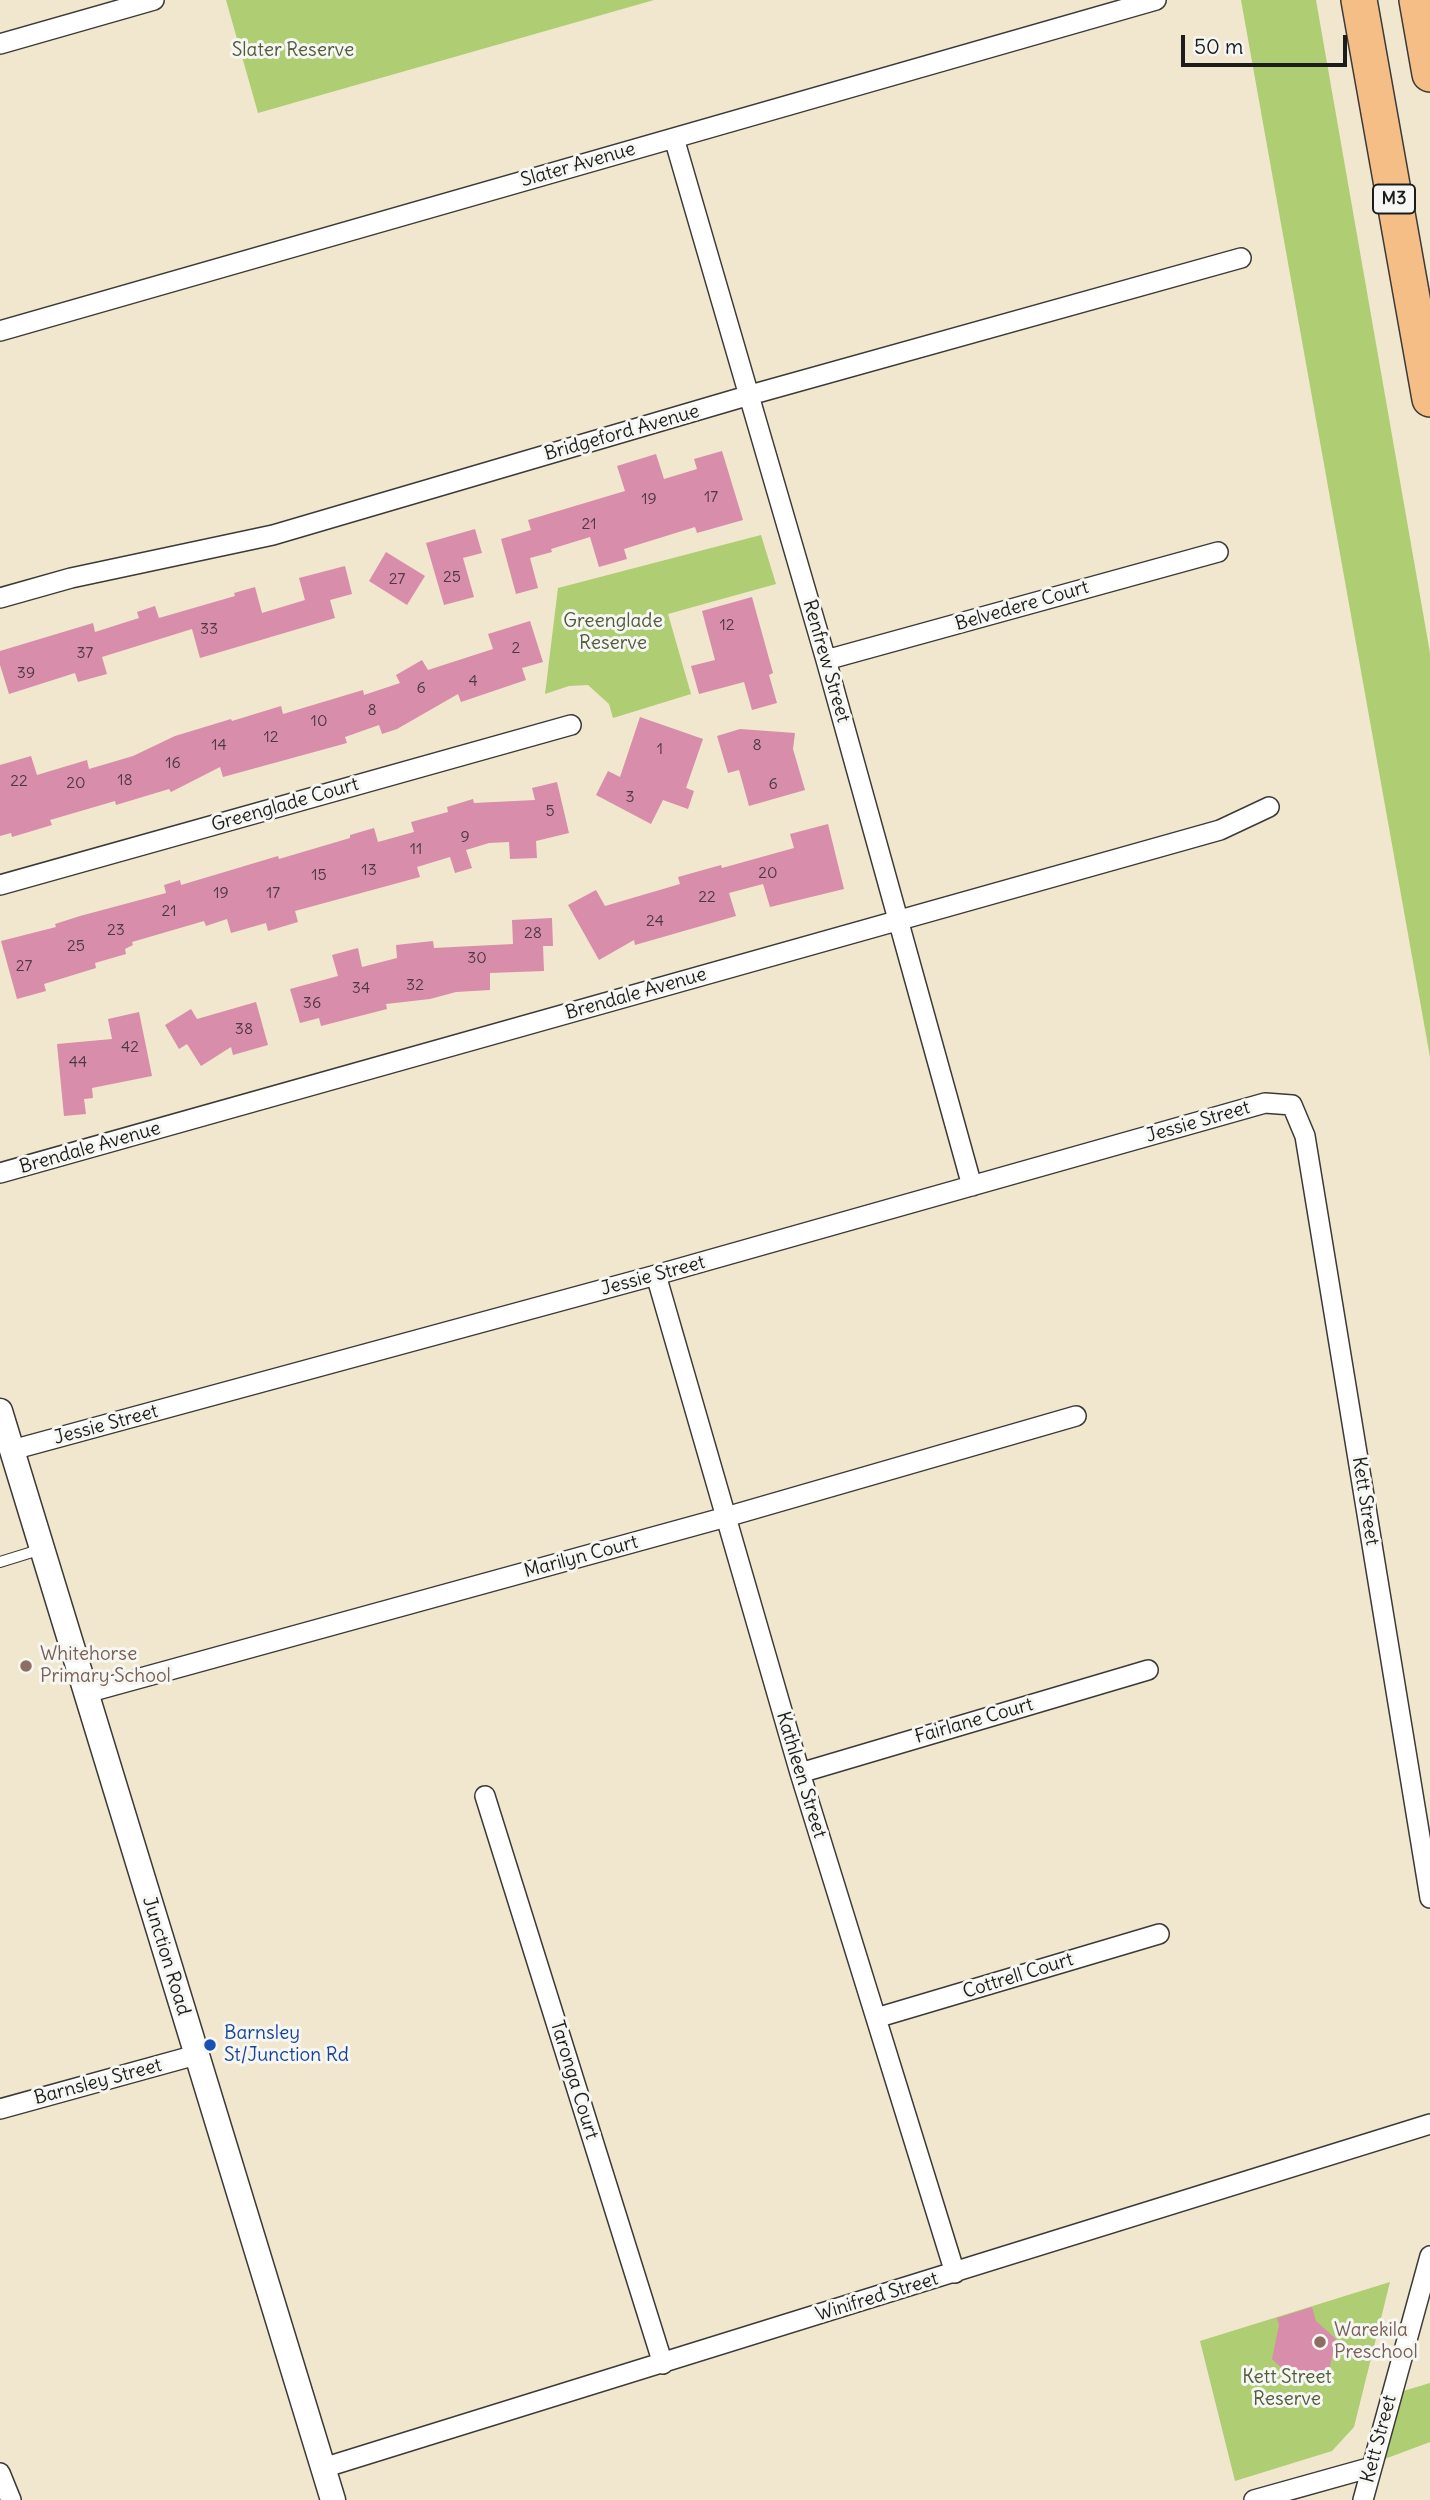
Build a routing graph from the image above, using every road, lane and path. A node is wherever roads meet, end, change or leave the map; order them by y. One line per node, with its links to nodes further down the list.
1 (154, 0): 5 (street)
2 (1156, 0): 7 (street, Slater Avenue)
3 (1359, 0): 11 (highway, M3)
4 (1417, 0): 6 (highway)
5 (0, 44)
6 (1430, 74)
7 (674, 138): 9 (street, Slater Avenue); 10 (street, Renfrew Street)
8 (1241, 258): 10 (street, Bridgeford Avenue)
9 (0, 331)
10 (750, 396): 13 (street, Bridgeford Avenue); 14 (street, Renfrew Street)
11 (1430, 399)
12 (1218, 552): 14 (street, Belvedere Court)
13 (0, 598)
14 (826, 660): 18 (street, Renfrew Street)
15 (571, 724): 17 (street, Greenglade Court)
16 (1269, 807): 18 (street, Brendale Avenue)
17 (0, 885)
18 (899, 920): 20 (street, Brendale Avenue); 21 (street, Renfrew Street)
19 (1292, 1105): 21 (street, Jessie Street); 33 (street, Kett Street)
20 (0, 1173)
21 (972, 1186): 22 (street, Jessie Street)
22 (656, 1275): 25 (street, Jessie Street); 26 (street, Kathleen Street)
23 (0, 1410): 25 (street, Junction Road)
24 (1076, 1416): 26 (street, Marilyn Court)
25 (12, 1450): 27 (street, Junction Road)
26 (726, 1517): 30 (street, Marilyn Court); 31 (street, Kathleen Street)
27 (43, 1549): 28 (lane); 30 (street, Junction Road)
28 (0, 1562)
29 (1148, 1670): 31 (street, Fairlane Court)
30 (86, 1693): 36 (street, Junction Road)
31 (800, 1773): 35 (street, Kathleen Street)
32 (485, 1796): 41 (street, Taronga Court)
33 (1430, 1898)
34 (1159, 1934): 35 (street, Cottrell Court)
35 (876, 2018): 40 (street, Kathleen Street)
36 (196, 2055): 37 (street, Barnsley Street); 43 (street, Junction Road)
37 (0, 2109)
38 (1430, 2124): 40 (street, Winifred Street)
39 (1430, 2256): 42 (street, Kett Street)
40 (955, 2273): 41 (street, Winifred Street)
41 (663, 2364): 43 (street, Winifred Street)
42 (1372, 2467): 47 (street); 48 (street, Kett Street)
43 (323, 2468): 46 (street, Junction Road)
44 (0, 2473): 45 (street)
45 (11, 2500)
46 (333, 2500)
47 (1254, 2500)
48 (1363, 2500)

